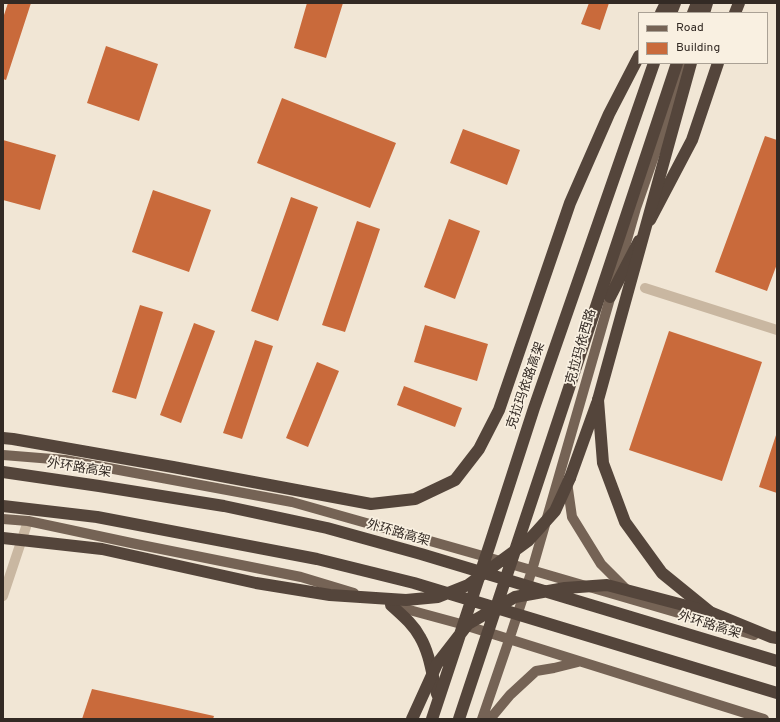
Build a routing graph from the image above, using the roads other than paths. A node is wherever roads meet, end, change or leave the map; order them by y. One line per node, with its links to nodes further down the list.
1 (666, 3): 2 (highway)
2 (662, 12)
3 (638, 58): 14 (highway)
4 (654, 64): 38 (highway, 克拉玛依路高架, bridge)
5 (659, 64): 22 (main road, 克拉玛依西路)
6 (677, 64): 39 (highway, bridge)
7 (686, 64): 11 (main road, 克拉玛依西路)
8 (691, 64): 13 (highway, bridge)
9 (718, 64): 11 (highway)
10 (645, 288): 12 (street)
11 (610, 297): 16 (main road, 克拉玛依西路)
12 (777, 330)
13 (598, 400): 21 (highway, bridge); 27 (highway, bridge)
14 (3, 438)
15 (3, 455): 22 (main road)
16 (564, 458): 23 (main road, 克拉玛依西路); 25 (main road)
17 (3, 472): 32 (highway, 外环路高架, bridge)
18 (3, 506): 34 (highway, bridge)
19 (3, 519): 20 (main road)
20 (28, 521): 24 (street); 26 (main road)
21 (3, 538)
22 (483, 556): 23 (main road); 28 (main road, 克拉玛依西路)
23 (532, 570): 25 (main road); 30 (main road, 克拉玛依西路)
24 (3, 596)
25 (639, 602): 31 (main road)
26 (391, 605): 28 (main road); 35 (highway)
27 (710, 612): 29 (highway); 36 (highway, bridge)
28 (460, 624): 30 (main road); 35 (main road, 克拉玛依西路)
29 (777, 638)
30 (509, 640): 33 (main road); 40 (main road, 克拉玛依西路)
31 (777, 642)
32 (777, 661)
33 (579, 662): 41 (main road); 42 (main road)
34 (777, 693)
35 (437, 694): 37 (main road, 克拉玛依西路)
36 (412, 719)
37 (428, 719)
38 (432, 719)
39 (460, 719)
40 (482, 719)
41 (490, 719)
42 (764, 719)

